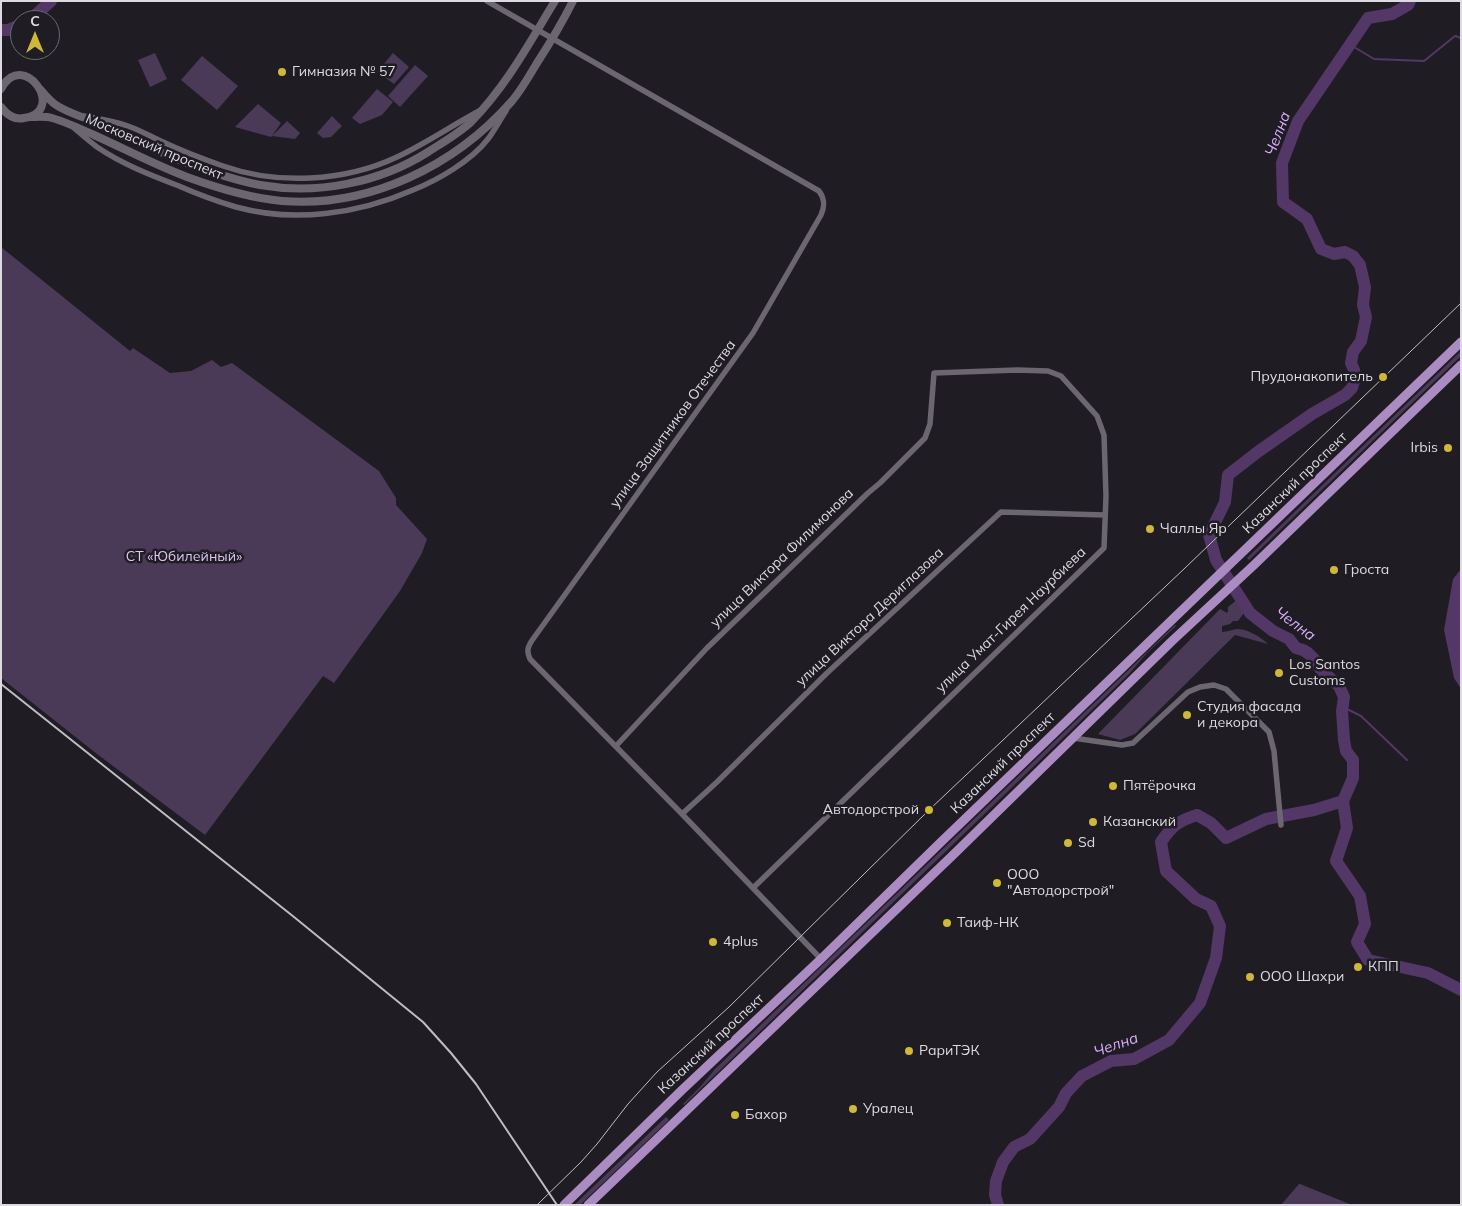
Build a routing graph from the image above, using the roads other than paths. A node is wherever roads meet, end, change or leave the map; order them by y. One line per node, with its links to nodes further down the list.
1 (487, 1): 4 (street)
2 (573, 1): 5 (main road, Московский проспект)
3 (554, 3): 4 (main road, Московский проспект)
4 (538, 30): 5 (street); 7 (main road, Московский проспект)
5 (553, 39): 8 (main road, Московский проспект); 19 (street, улица Защитников Отечества)
6 (1, 89): 7 (main road, Московский проспект)
7 (40, 89): 10 (main road)
8 (513, 99): 11 (main road, Московский проспект); 11 (street)
9 (1, 108): 10 (main road, Московский проспект)
10 (30, 117): 11 (main road, Московский проспект)
11 (70, 125)
12 (1461, 342): 16 (main road, Казанский проспект)
13 (1461, 365): 17 (main road)
14 (934, 373): 15 (street, улица Умат-Гирея Наурбиева); 19 (street, улица Виктора Филимонова)
15 (1105, 515): 20 (street, улица Виктора Дериглазова); 22 (street, улица Умат-Гирея Наурбиева)
16 (1162, 629): 17 (main road); 23 (main road, Казанский проспект)
17 (1172, 641): 18 (main road)
18 (1073, 738): 21 (street); 25 (main road)
19 (616, 746): 20 (street)
20 (682, 814): 22 (street)
21 (1281, 825)
22 (753, 888): 23 (street)
23 (821, 959): 24 (main road, Казанский проспект)
24 (682, 1090): 25 (main road); 26 (main road, Казанский проспект)
25 (691, 1106): 27 (main road)
26 (564, 1205)
27 (588, 1205)

